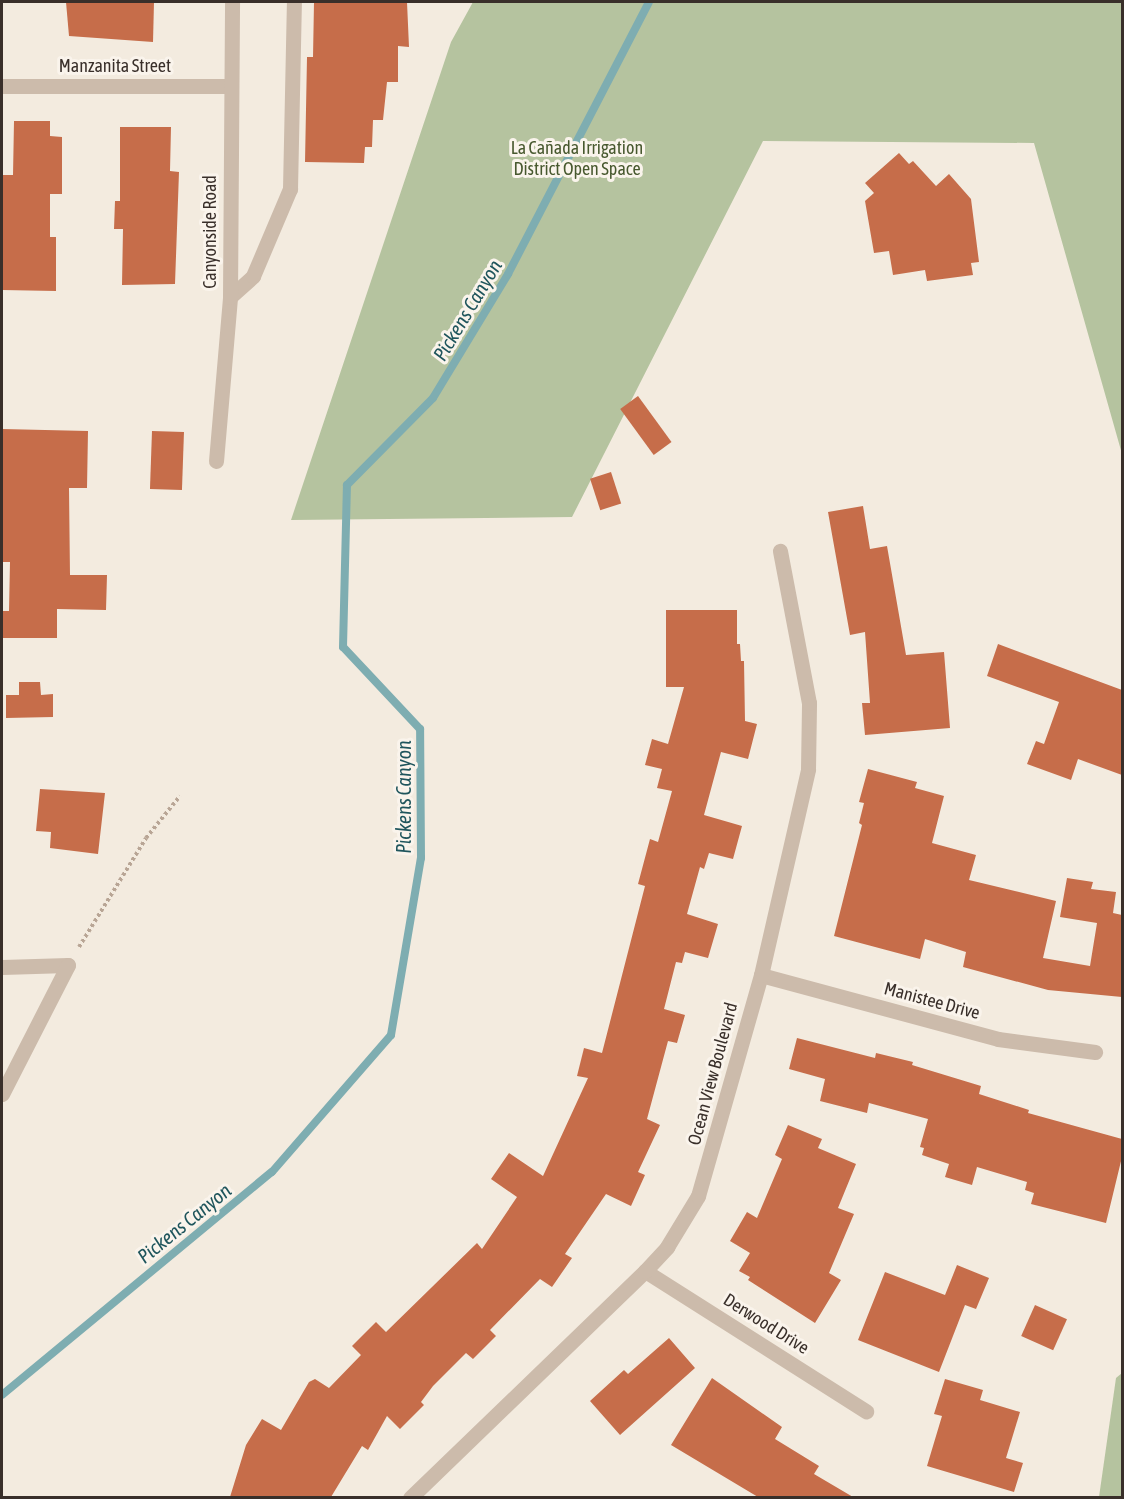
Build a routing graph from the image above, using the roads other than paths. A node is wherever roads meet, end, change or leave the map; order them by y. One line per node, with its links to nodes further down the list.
1 (232, 2): 4 (street, Canyonside Road)
2 (294, 2): 5 (street)
3 (2, 86): 4 (street, Manzanita Street)
4 (229, 86): 5 (street, Canyonside Road)
5 (230, 297): 6 (street, Canyonside Road)
6 (216, 461)
7 (780, 550): 9 (street, Ocean View Boulevard)
8 (2, 967): 11 (street)
9 (761, 975): 10 (street, Manistee Drive); 12 (street, Ocean View Boulevard)
10 (1095, 1052)
11 (2, 1094)
12 (645, 1271): 13 (street, Derwood Drive); 14 (street, Ocean View Boulevard)
13 (866, 1411)
14 (410, 1497)

